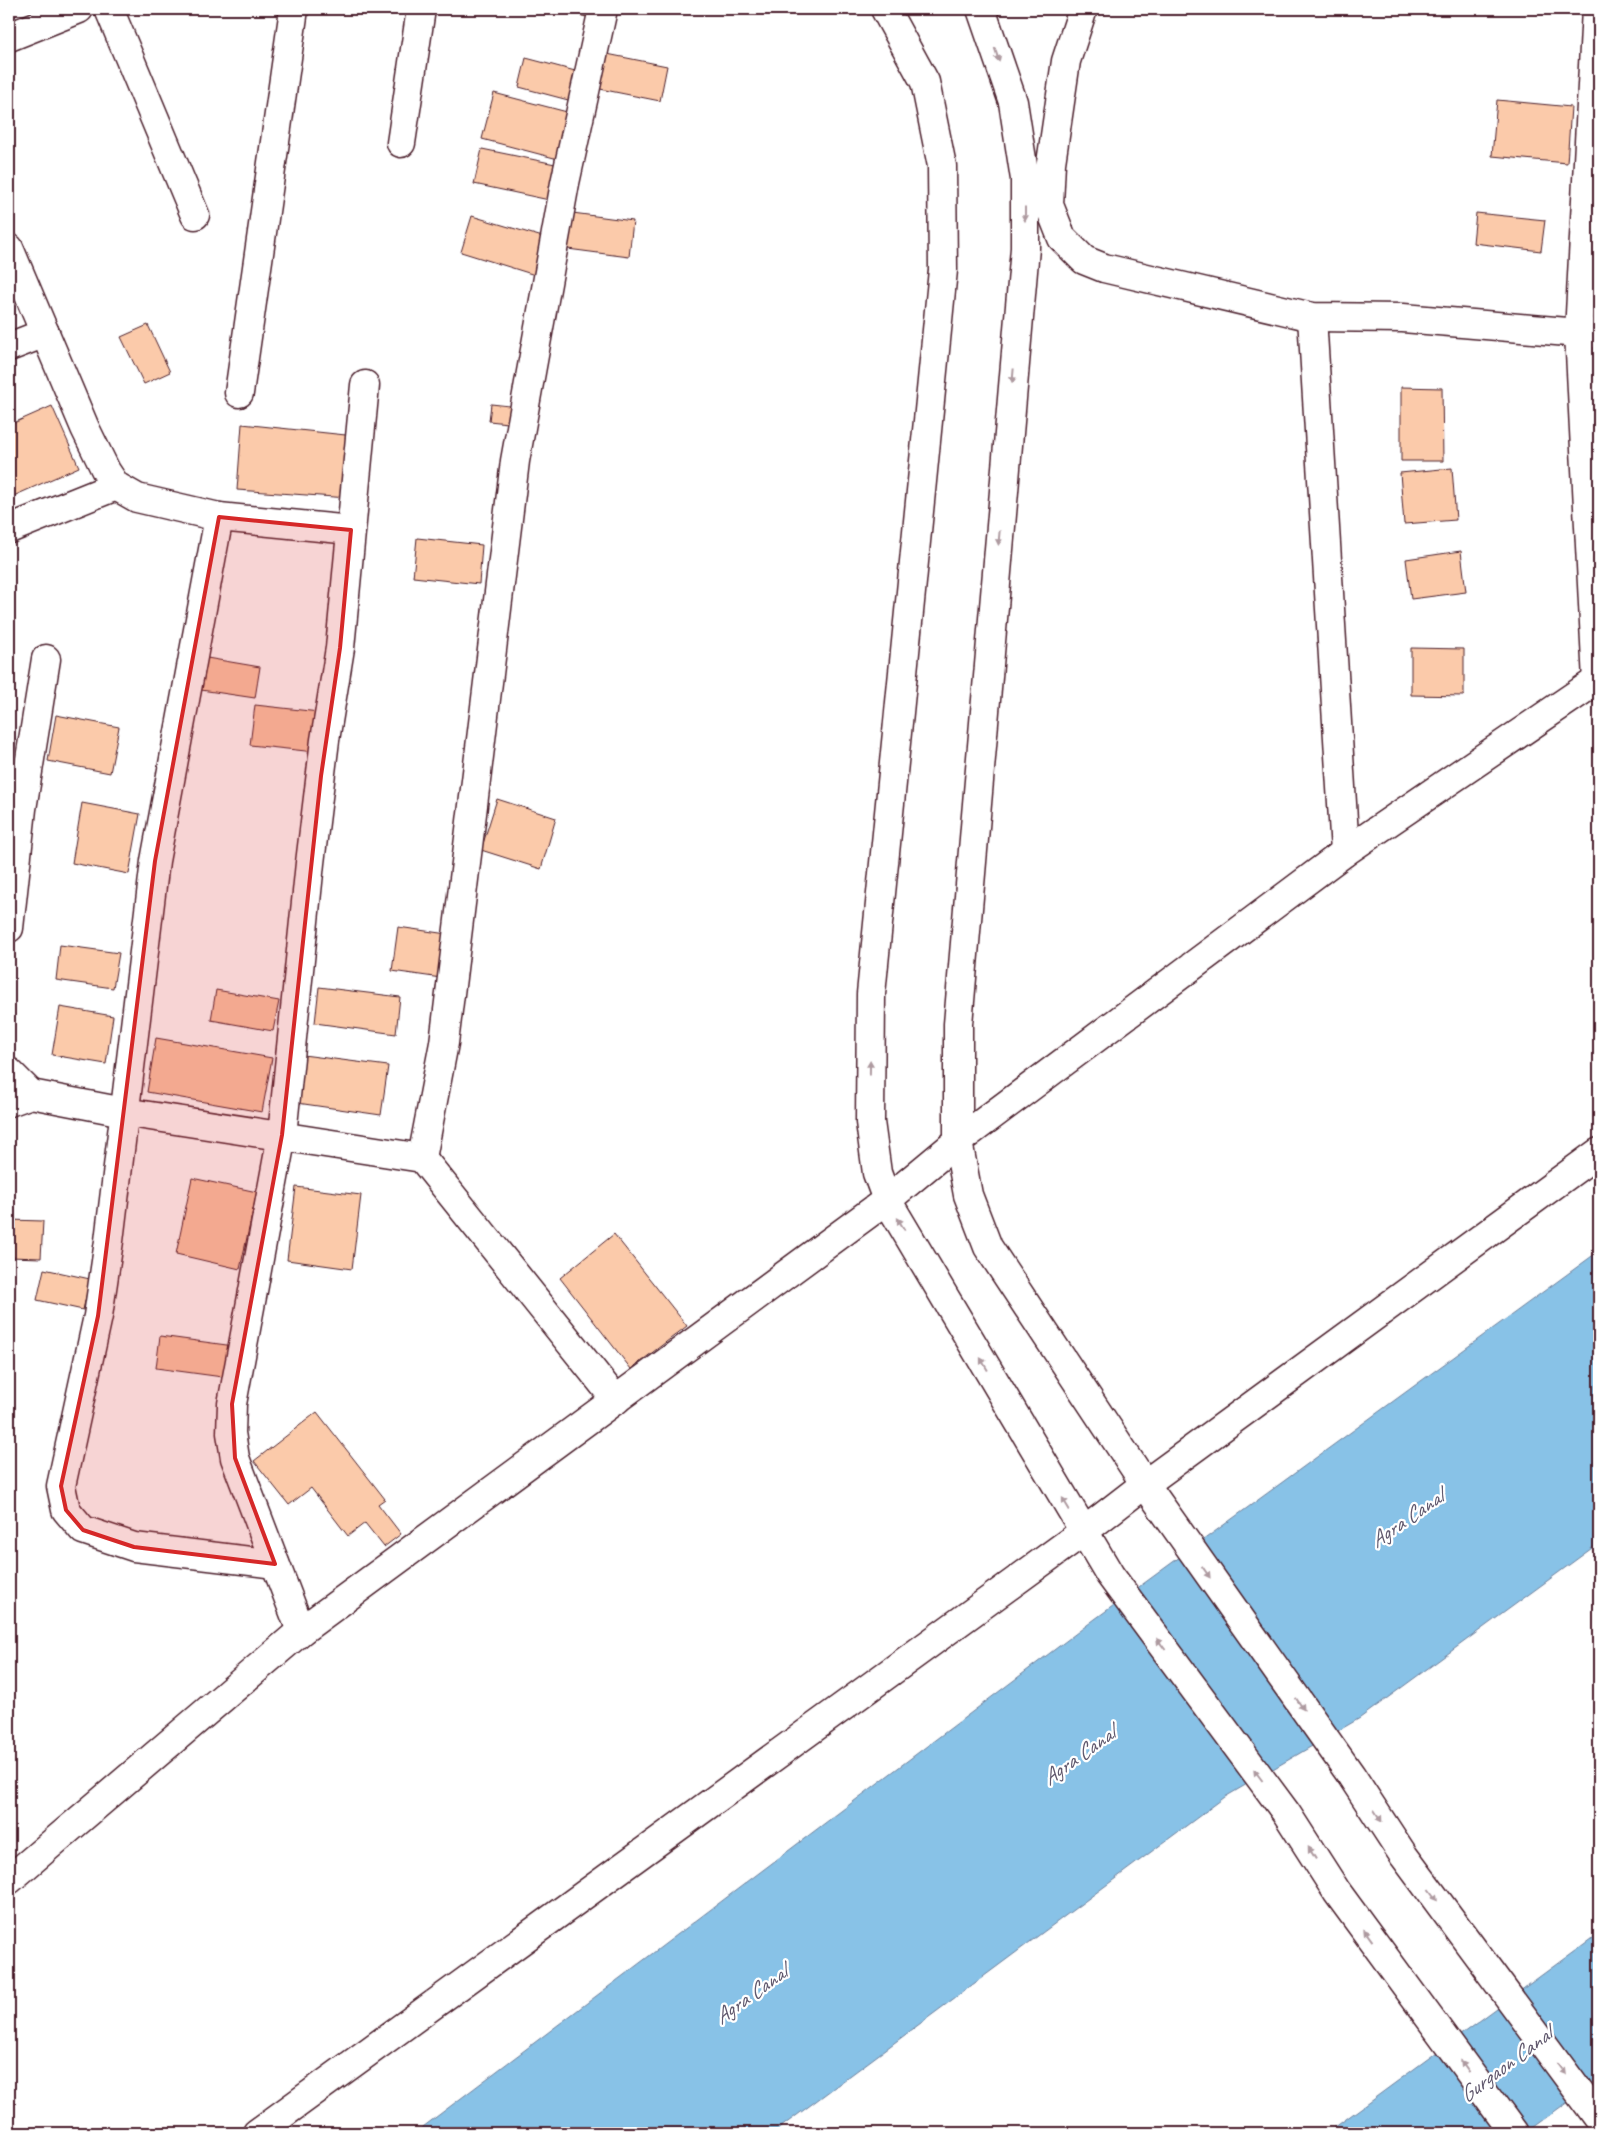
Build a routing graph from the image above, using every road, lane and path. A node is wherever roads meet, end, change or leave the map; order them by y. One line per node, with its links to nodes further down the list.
1 (79, 9): 10 (street)
2 (109, 9): 12 (street)
3 (294, 9): 19 (street)
4 (421, 9): 11 (street)
5 (603, 9): 34 (street)
6 (885, 9): 35 (street, one-way to 6)
7 (981, 9): 32 (street, one-way to 32)
8 (1083, 9): 14 (street)
9 (1596, 9): 16 (street)
10 (9, 37)
11 (401, 143)
12 (195, 215)
13 (9, 248): 15 (street)
14 (1312, 317): 16 (street); 26 (street)
15 (45, 333): 17 (street); 20 (street)
16 (1589, 333): 25 (street)
17 (9, 347)
18 (365, 385): 23 (street)
19 (239, 393)
20 (116, 486): 21 (street); 22 (street)
21 (219, 517): 23 (street); 30 (street)
22 (9, 529)
23 (351, 530): 31 (street)
24 (46, 659): 27 (street)
25 (1598, 680): 26 (street)
26 (1345, 852): 32 (street)
27 (9, 928)
28 (9, 1072): 29 (street)
29 (20, 1098): 30 (street)
30 (124, 1112): 31 (street); 39 (street)
31 (282, 1135): 34 (street); 39 (street)
32 (958, 1141): 35 (street); 37 (street)
33 (1599, 1152): 37 (street)
34 (422, 1158): 36 (street)
35 (887, 1200): 36 (street); 38 (street, one-way to 35)
36 (616, 1400): 40 (street)
37 (1144, 1484): 38 (street); 42 (street, one-way to 42)
38 (1083, 1532): 43 (street); 44 (street, one-way to 38)
39 (275, 1564): 40 (street)
40 (301, 1631): 41 (street)
41 (9, 1880)
42 (1599, 2119)
43 (257, 2133)
44 (1514, 2133)

